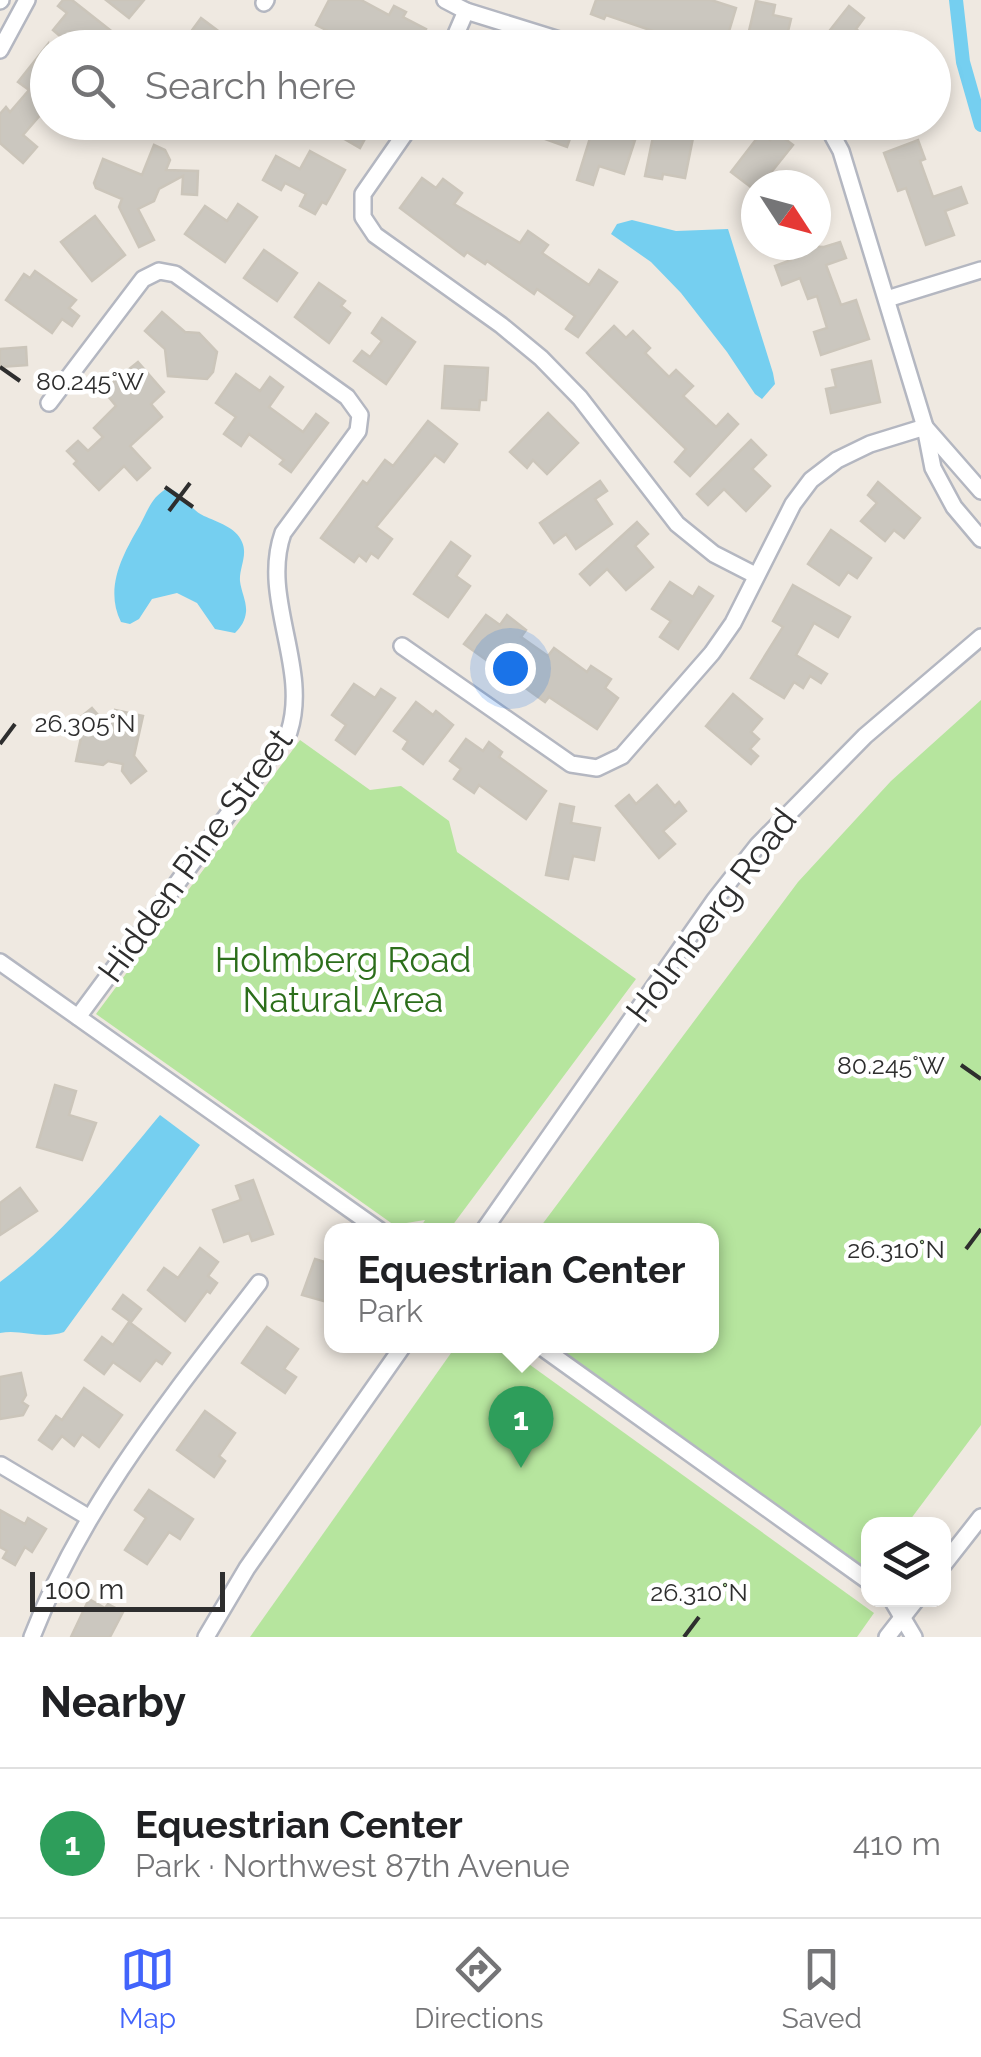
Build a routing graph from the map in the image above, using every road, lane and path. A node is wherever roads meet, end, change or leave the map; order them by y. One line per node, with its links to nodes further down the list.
1 (27, 0): 8 (street)
2 (445, 0): 3 (street)
3 (466, 11): 4 (street); 5 (street)
4 (519, 28): 6 (street); 7 (street)
5 (458, 30)
6 (521, 30)
7 (526, 30)
8 (0, 50)
9 (400, 140): 18 (street)
10 (833, 140): 12 (street)
11 (981, 270): 12 (street)
12 (888, 299): 14 (street)
13 (49, 403): 22 (street, Hidden Pine Street)
14 (925, 427): 15 (street); 16 (street); 18 (street)
15 (979, 488): 16 (street)
16 (949, 498): 17 (street)
17 (981, 538)
18 (755, 575): 20 (street)
19 (981, 637): 24 (street, Holmberg Road)
20 (402, 646)
21 (0, 962): 22 (street)
22 (78, 1018): 23 (street)
23 (369, 1223)
24 (489, 1223)
25 (259, 1282): 29 (street)
26 (398, 1353): 37 (street)
27 (550, 1353): 32 (street)
28 (0, 1465): 29 (street)
29 (88, 1517): 36 (street)
30 (981, 1517): 31 (street)
31 (951, 1555)
32 (861, 1575)
33 (896, 1607): 35 (street)
34 (910, 1607): 35 (street)
35 (901, 1618): 38 (street); 39 (street)
36 (32, 1637)
37 (206, 1637)
38 (887, 1637)
39 (914, 1637)

